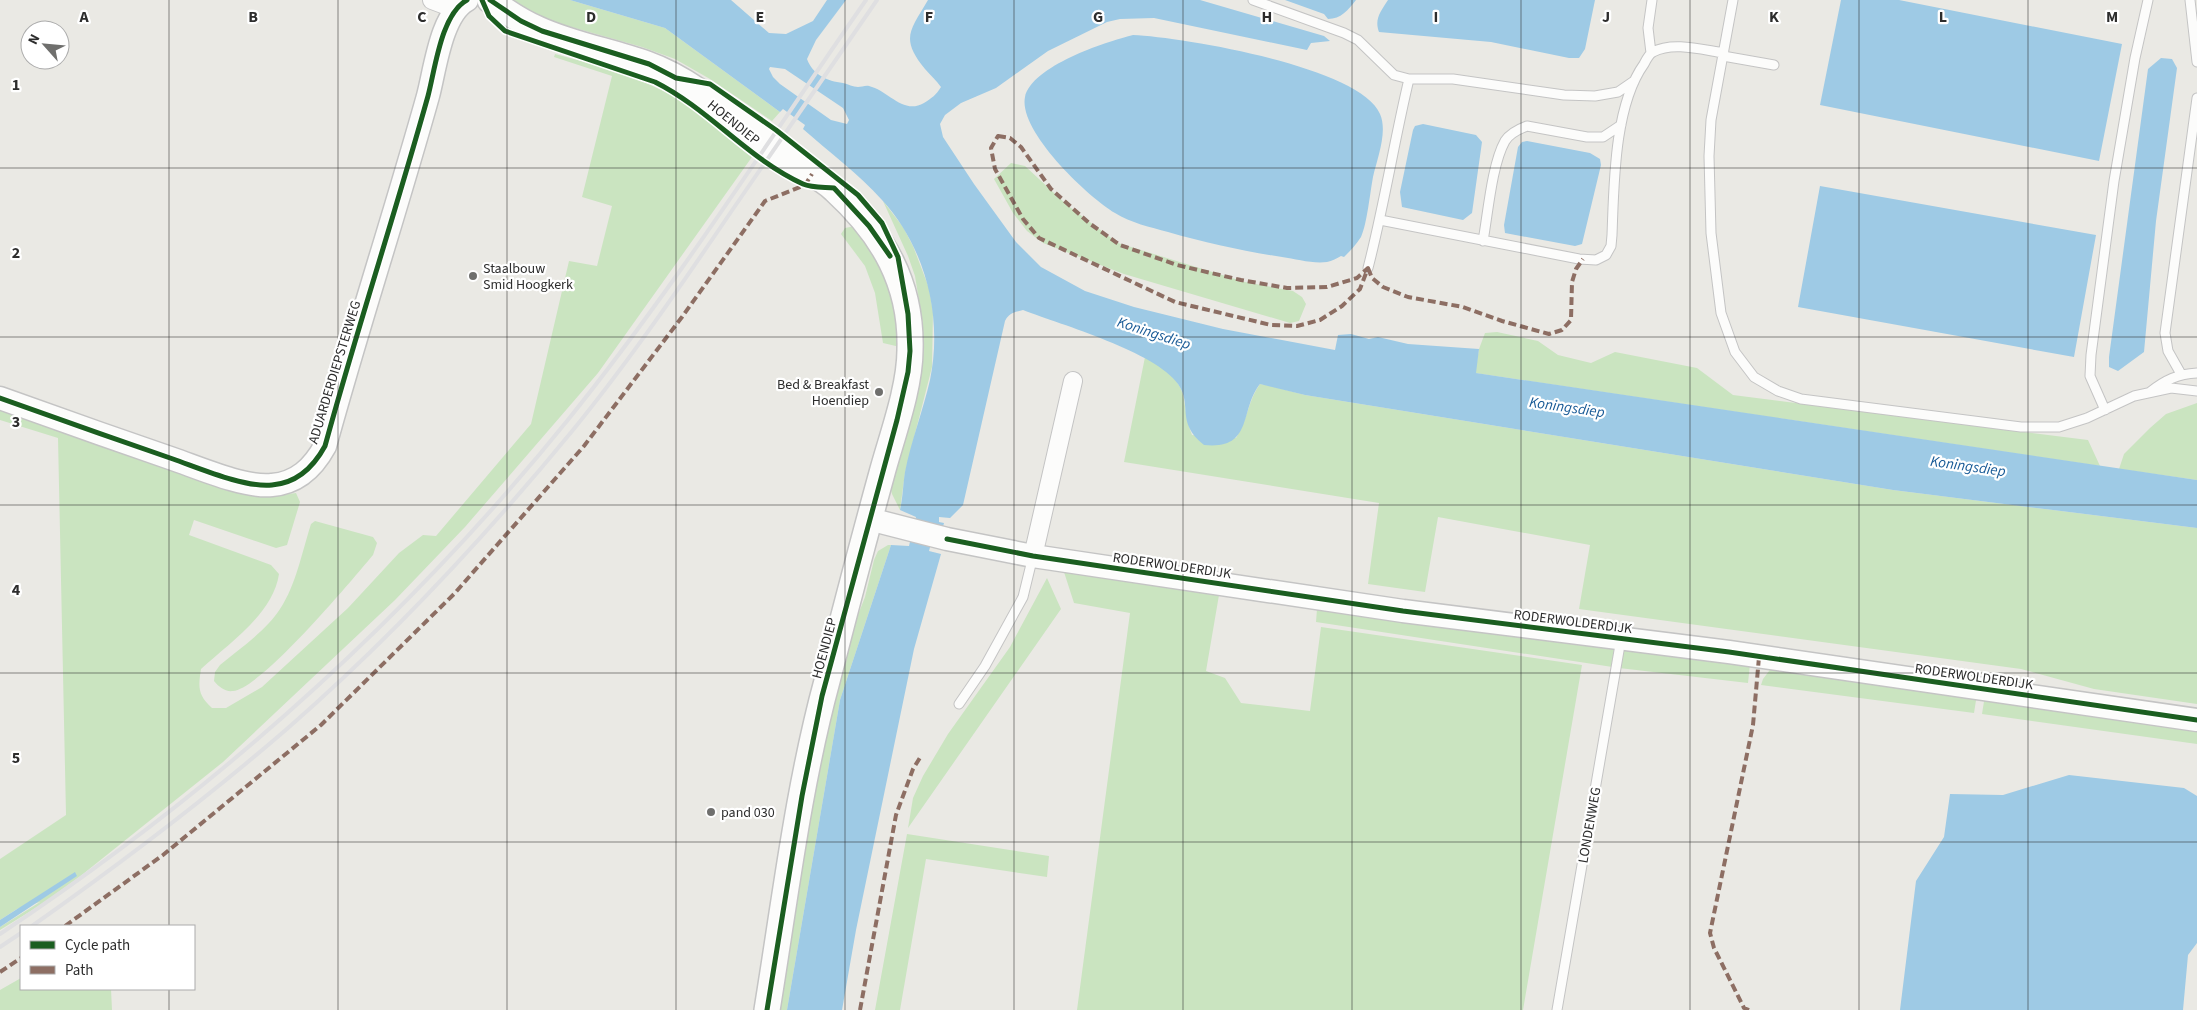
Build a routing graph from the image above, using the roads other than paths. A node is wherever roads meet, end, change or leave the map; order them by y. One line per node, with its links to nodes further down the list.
1 (432, 0): 9 (street, ADUARDERDIEPSTERWEG)
2 (490, 0): 29 (main road, HOENDIEP)
3 (1253, 0): 15 (lane)
4 (1652, 0): 11 (lane)
5 (1733, 0): 10 (lane)
6 (1739, 0): 10 (lane)
7 (2148, 0): 28 (lane)
8 (2190, 0): 13 (lane)
9 (462, 5): 27 (street, ADUARDERDIEPSTERWEG)
10 (1731, 16): 12 (lane)
11 (1651, 53): 12 (lane); 16 (lane)
12 (1724, 54): 14 (lane); 28 (lane)
13 (2197, 62)
14 (1774, 65)
15 (1409, 79): 16 (lane); 19 (lane)
16 (1634, 80): 18 (lane)
17 (2197, 98): 23 (lane)
18 (1622, 125): 20 (lane); 20 (lane)
19 (1380, 220): 20 (lane); 21 (lane)
20 (1483, 240)
21 (1368, 268)
22 (2197, 373): 23 (lane)
23 (2181, 374): 26 (lane)
24 (1073, 381): 30 (street)
25 (2197, 391): 26 (lane)
26 (2148, 393): 28 (lane)
27 (0, 398)
28 (2105, 410)
29 (869, 519): 30 (street, RODERWOLDERDIJK); 34 (main road, HOENDIEP)
30 (1033, 556): 31 (street, RODERWOLDERDIJK); 32 (lane)
31 (1620, 639): 33 (street, RODERWOLDERDIJK); 35 (lane, LONDENWEG)
32 (959, 704)
33 (2197, 720)
34 (767, 1010)
35 (1557, 1010)

